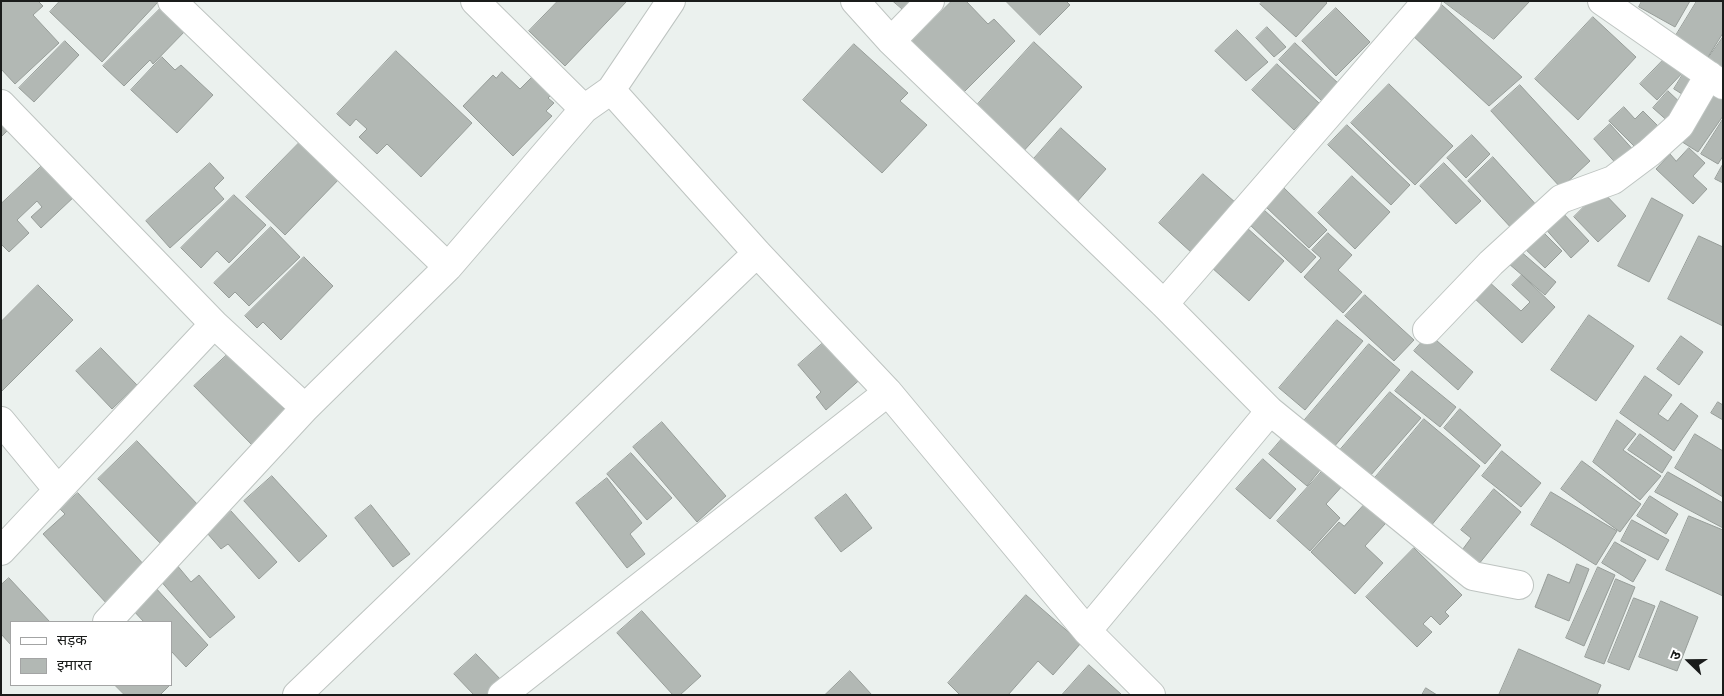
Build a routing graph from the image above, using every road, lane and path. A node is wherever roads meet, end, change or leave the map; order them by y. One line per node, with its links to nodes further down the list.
1 (172, 1): 14 (street)
2 (475, 1): 12 (street)
3 (855, 1): 8 (street)
4 (930, 1): 8 (street)
5 (1428, 1): 15 (street)
6 (1602, 1): 9 (street)
7 (663, 5): 10 (street)
8 (891, 41): 15 (street)
9 (1716, 80): 17 (street)
10 (611, 90): 12 (street); 13 (street)
11 (1, 104): 16 (street)
12 (584, 109): 14 (street)
13 (757, 253): 18 (street); 27 (street)
14 (448, 267): 19 (street)
15 (1164, 304): 20 (street)
16 (214, 324): 19 (street); 22 (street)
17 (1427, 330)
18 (888, 392): 26 (street); 28 (street)
19 (305, 408): 25 (street)
20 (1270, 411): 24 (street); 26 (street)
21 (1, 420): 22 (street)
22 (58, 490): 23 (street)
23 (1, 551)
24 (1519, 585)
25 (108, 621)
26 (1087, 631): 29 (street)
27 (297, 695)
28 (502, 695)
29 (1151, 695)

